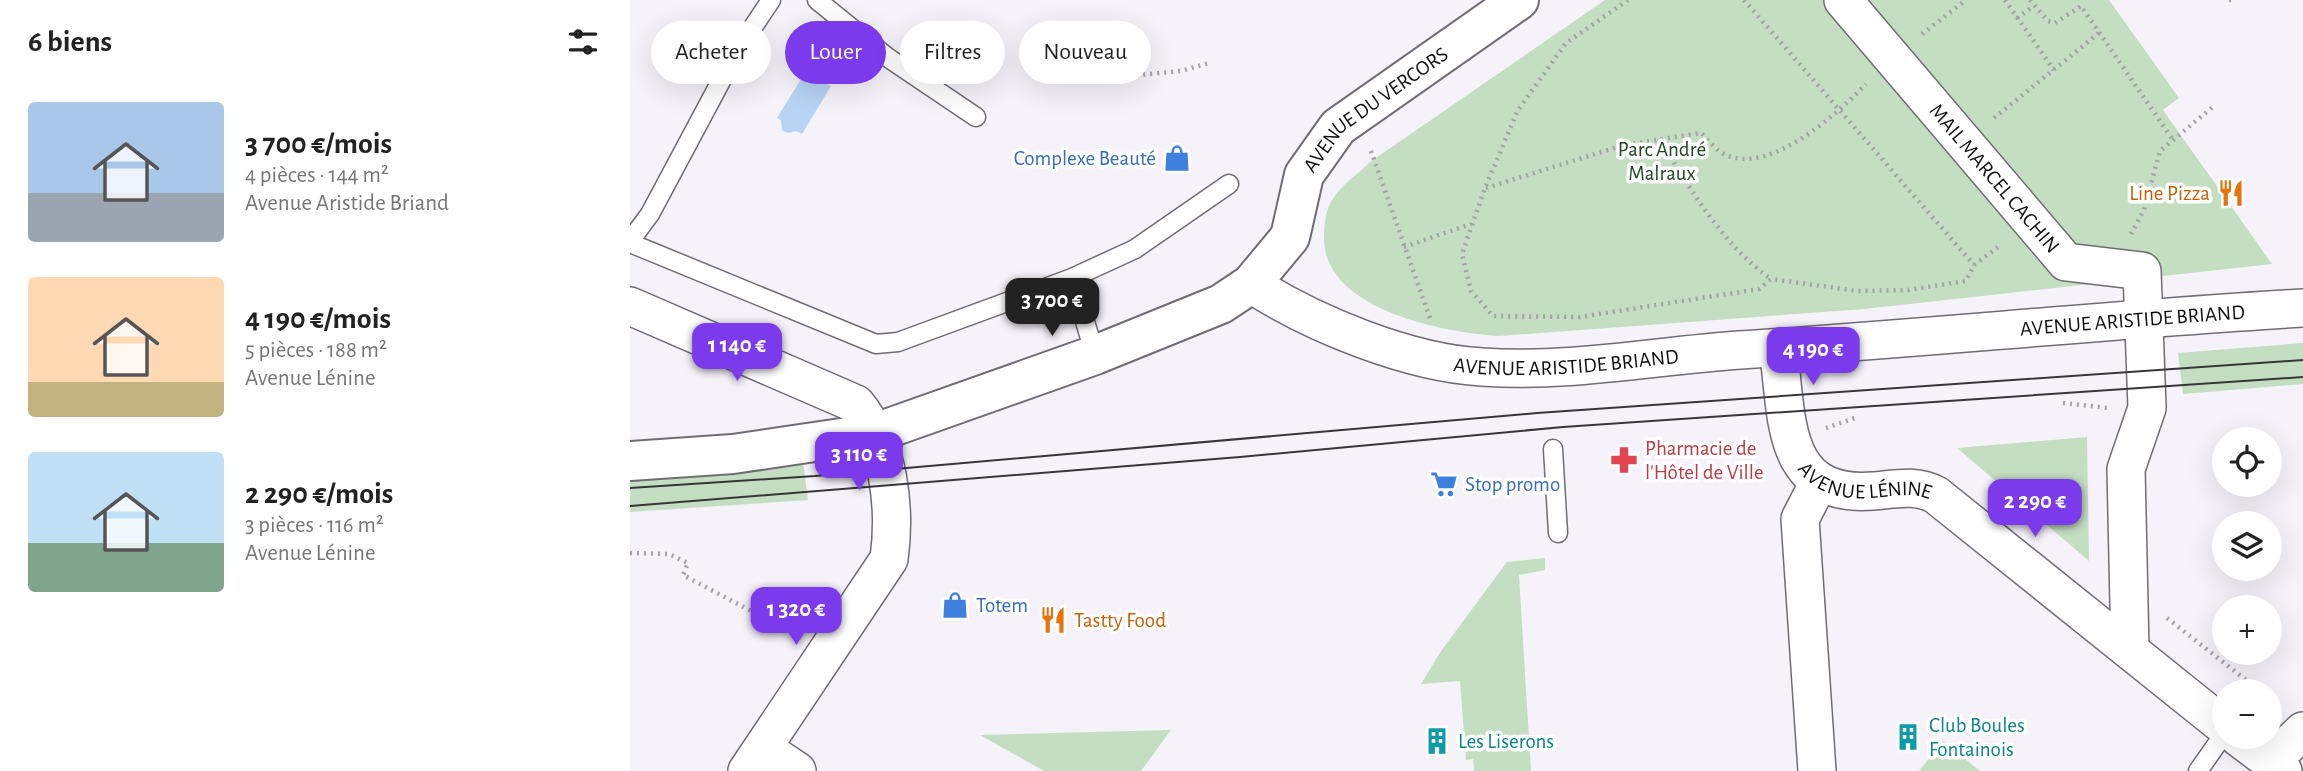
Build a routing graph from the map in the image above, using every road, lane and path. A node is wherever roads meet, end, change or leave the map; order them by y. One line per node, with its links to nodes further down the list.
1 (771, 0): 29 (lane)
2 (817, 0): 20 (lane)
3 (1519, 0): 35 (street, AVENUE DU VERCORS)
4 (1628, 0): 26 (path)
5 (1744, 0): 19 (path)
6 (1843, 0): 14 (street, MAIL MARCEL CACHIN)
7 (1966, 0): 12 (path)
8 (2004, 0): 11 (path)
9 (2030, 0): 10 (path)
10 (2034, 6): 11 (path); 13 (path)
11 (2018, 18): 16 (path)
12 (1935, 23)
13 (2099, 33): 16 (path); 22 (path)
14 (1891, 57): 19 (path); 23 (street, MAIL MARCEL CACHIN)
15 (1209, 63): 17 (path)
16 (2054, 70): 23 (path)
17 (1151, 74)
18 (2215, 105): 22 (path)
19 (1839, 112): 21 (path); 31 (path)
20 (976, 117)
21 (1659, 139): 26 (path); 34 (path)
22 (2173, 140): 32 (path)
23 (1963, 144): 27 (street, MAIL MARCEL CACHIN)
24 (1370, 151): 30 (path)
25 (1229, 184): 33 (lane)
26 (1485, 188): 28 (path)
27 (2027, 219): 31 (path); 32 (street, MAIL MARCEL CACHIN)
28 (1471, 224): 30 (path); 34 (path)
29 (630, 242): 33 (lane)
30 (1404, 247): 39 (path)
31 (1974, 265): 34 (path)
32 (2108, 268): 38 (street, MAIL MARCEL CACHIN)
33 (1072, 278): 41 (lane)
34 (1771, 279)
35 (1251, 284): 40 (street, AVENUE ARISTIDE BRIAND); 41 (street)
36 (630, 306): 44 (street)
37 (2303, 308): 38 (street, AVENUE ARISTIDE BRIAND)
38 (2144, 320): 40 (street, AVENUE ARISTIDE BRIAND); 50 (street)
39 (1432, 322)
40 (1778, 348): 47 (street, AVENUE LÉNINE)
41 (1095, 355): 44 (street)
42 (1858, 417): 43 (path)
43 (1815, 430)
44 (875, 433): 46 (street); 58 (street)
45 (1553, 449): 48 (lane)
46 (630, 461)
47 (1819, 482): 52 (street, AVENUE LÉNINE); 61 (street)
48 (1558, 533)
49 (630, 553): 51 (path)
50 (2130, 590): 52 (street); 53 (path)
51 (768, 620)
52 (2130, 650): 54 (street, AVENUE LÉNINE)
53 (2245, 679)
54 (2212, 716)
55 (2303, 731): 59 (street)
56 (2213, 749): 62 (lane)
57 (2254, 749): 59 (street)
58 (755, 760): 60 (street)
59 (2277, 766)
60 (797, 771)
61 (1817, 771)
62 (2198, 771)

